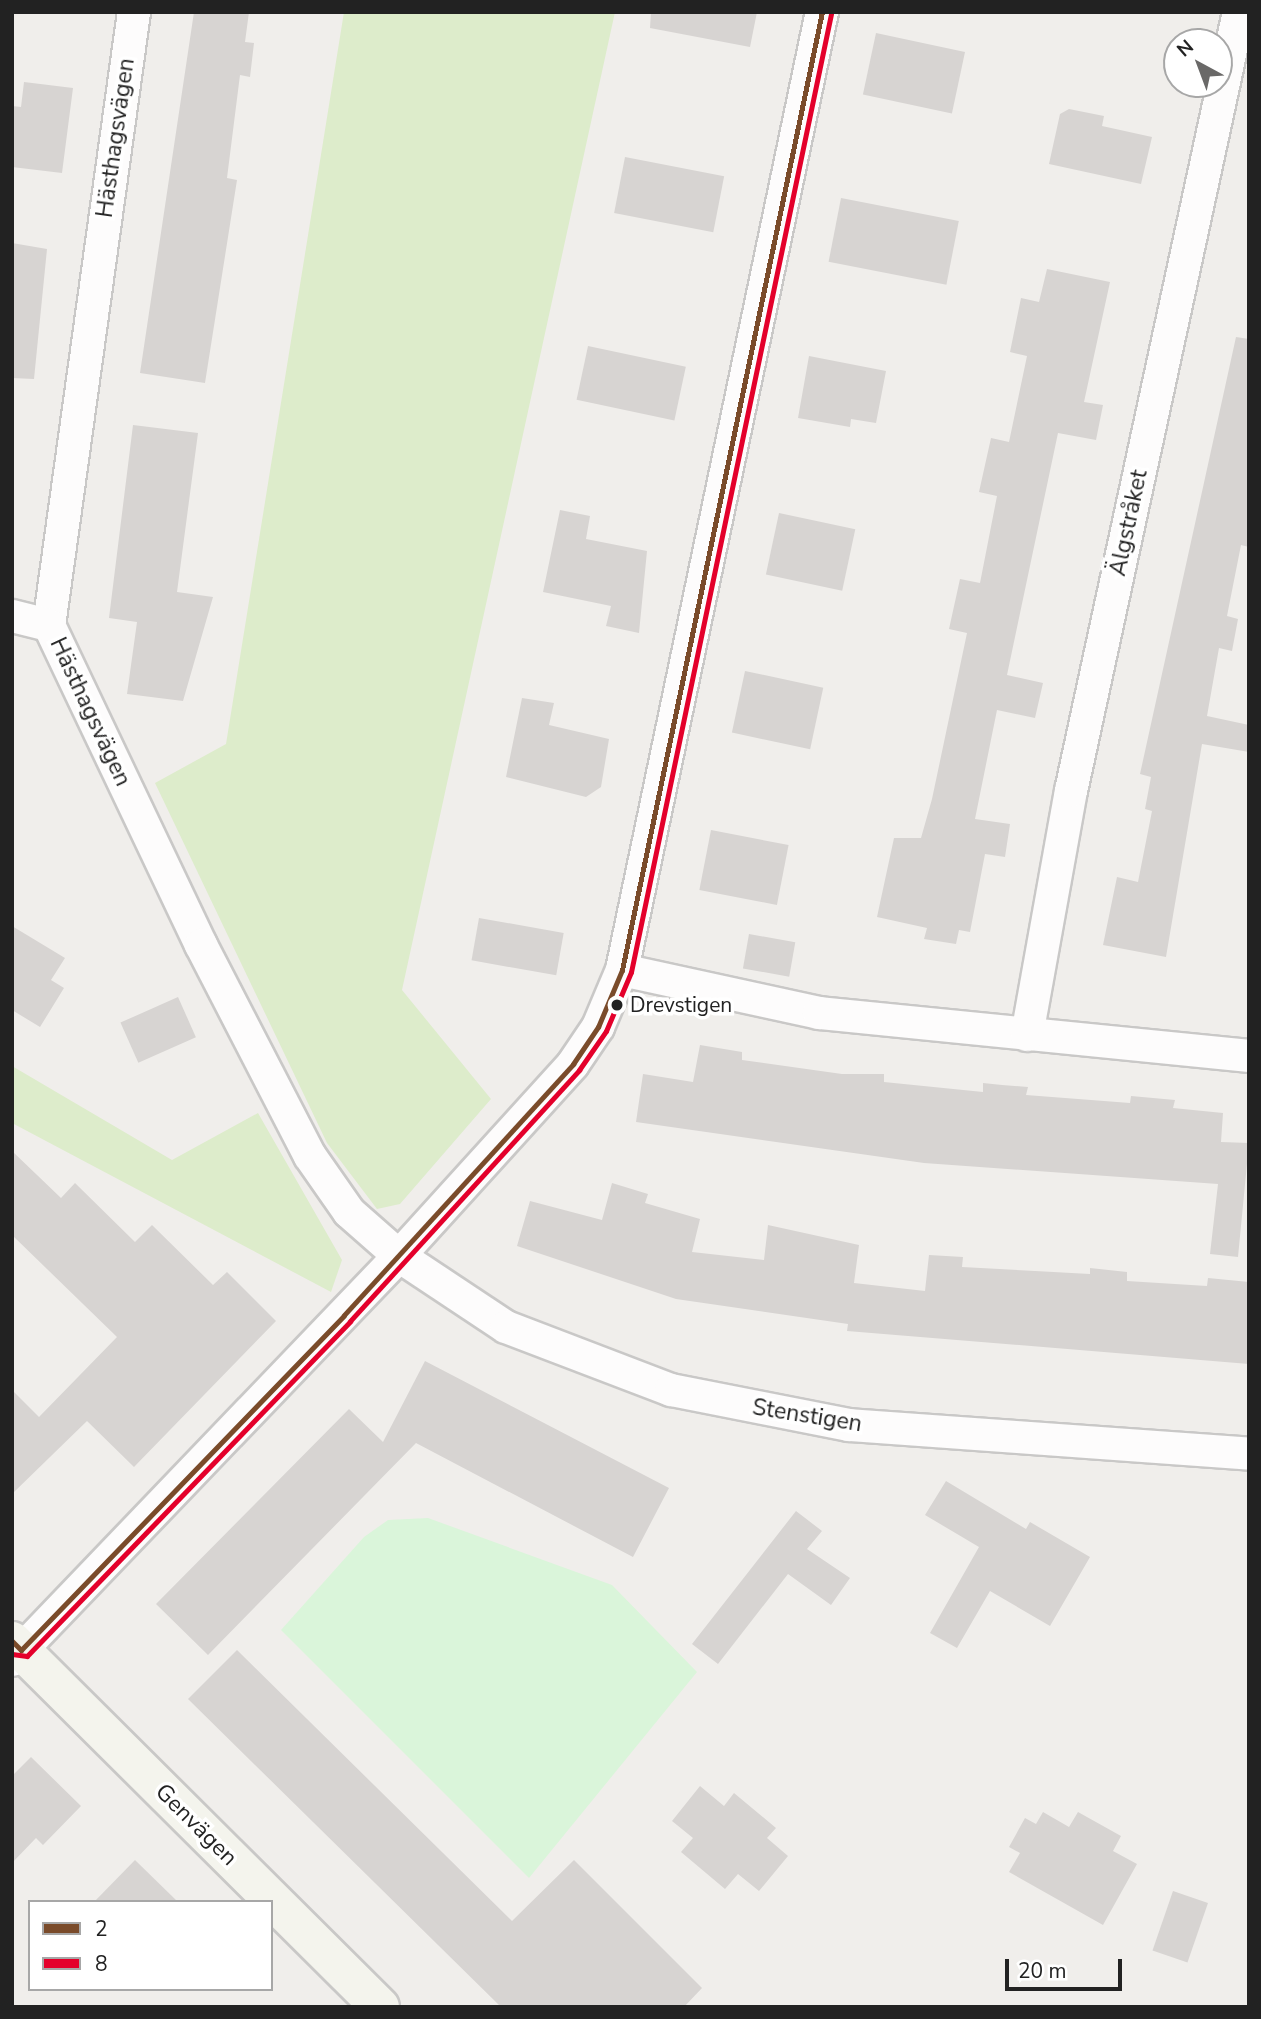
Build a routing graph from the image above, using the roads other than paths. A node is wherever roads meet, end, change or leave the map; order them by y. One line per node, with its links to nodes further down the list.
1 (134, 12): 5 (street, Hästhagsvägen)
2 (822, 12): 6 (street)
3 (1239, 12): 7 (street, Älgstråket)
4 (12, 616): 5 (street)
5 (49, 625): 9 (street, Hästhagsvägen)
6 (622, 970): 7 (street); 9 (street)
7 (1027, 1035): 8 (street)
8 (1249, 1056)
9 (399, 1256): 10 (street, Stenstigen); 11 (street)
10 (1249, 1454)
11 (15, 1650): 12 (street, Genvägen)
12 (271, 1900)
13 (273, 1902): 14 (street, Genvägen)
14 (380, 2007)

